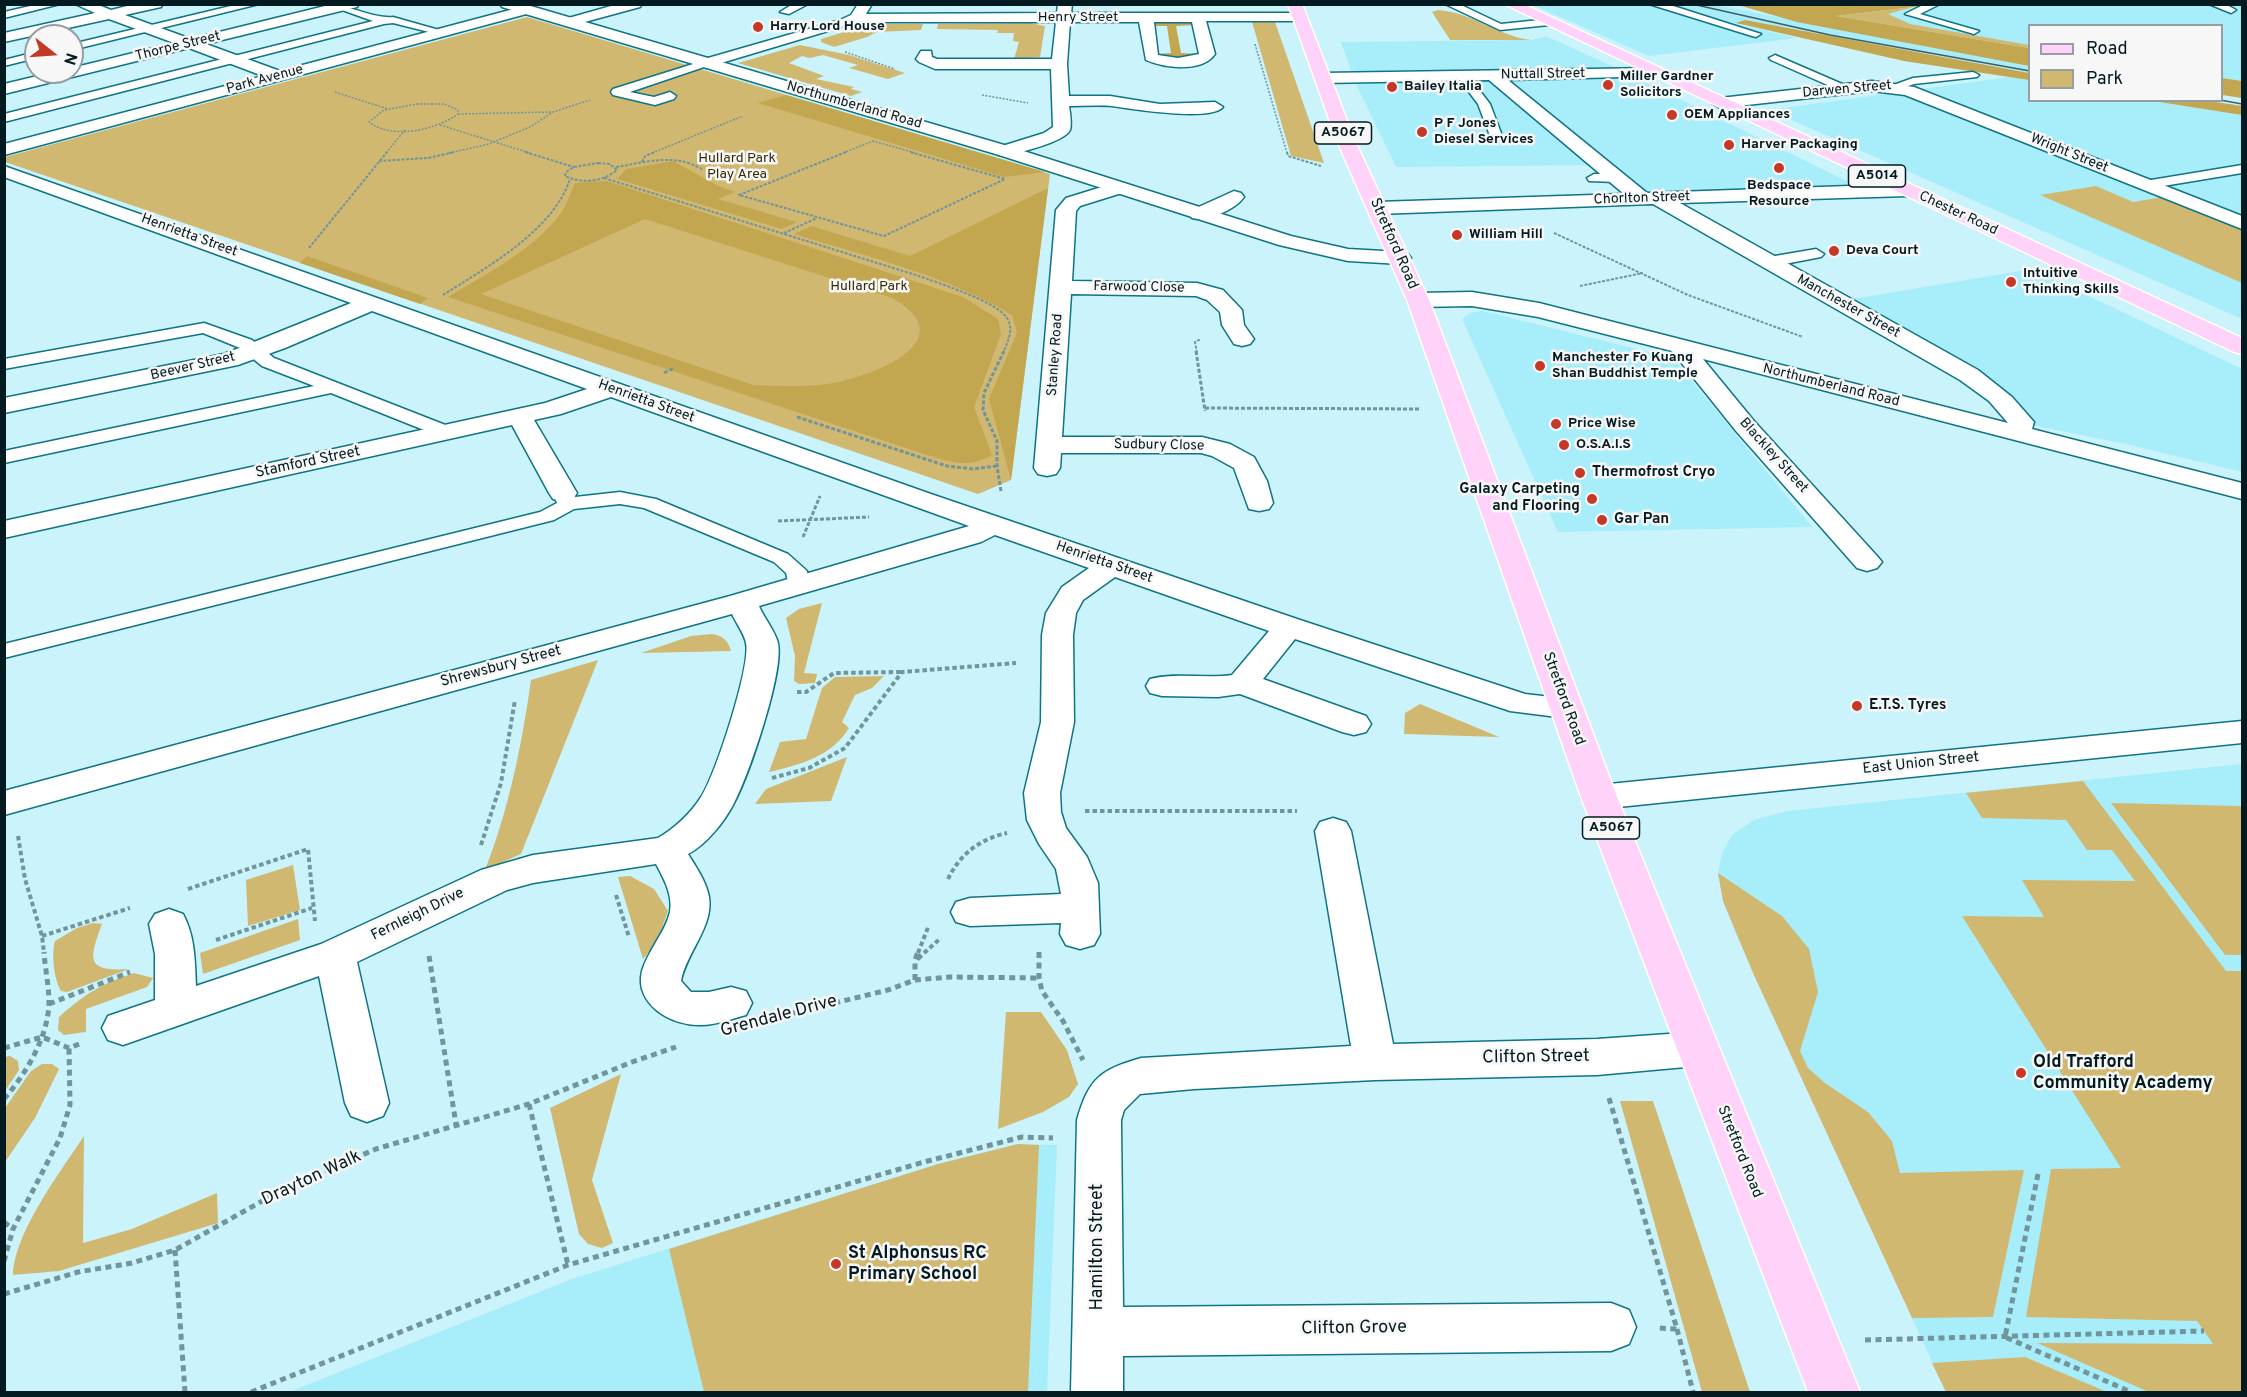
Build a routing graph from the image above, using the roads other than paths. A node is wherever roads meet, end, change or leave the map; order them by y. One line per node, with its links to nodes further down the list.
1 (55, 4): 21 (lane)
2 (82, 4): 20 (street)
3 (156, 4): 20 (street)
4 (254, 4): 30 (lane)
5 (507, 4): 16 (street, Northumberland Road)
6 (635, 4): 26 (street)
7 (803, 4): 19 (lane)
8 (865, 4): 23 (street)
9 (1511, 4): 27 (main road, Chester Road / A5014)
10 (1654, 4): 35 (lane)
11 (1935, 4): 31 (lane)
12 (2214, 4): 15 (lane)
13 (340, 6): 25 (lane); 38 (street, Thorpe Street)
14 (1444, 7): 27 (lane)
15 (2230, 9)
16 (525, 10): 26 (street, Northumberland Road); 32 (street, Park Avenue)
17 (1064, 11): 23 (street, Henry Street); 24 (street, Henry Street); 46 (street)
18 (1297, 11): 22 (street, Henry Street); 52 (main road, Stretford Road / A5067)
19 (785, 12)
20 (110, 14): 28 (street); 30 (street)
21 (4, 15)
22 (1198, 17): 24 (street, Henry Street); 24 (street)
23 (856, 18): 44 (street, Henry Street)
24 (1146, 18)
25 (384, 21): 32 (lane); 42 (lane)
26 (570, 22): 44 (street, Northumberland Road)
27 (1549, 22): 47 (main road, Chester Road / A5014)
28 (65, 24)
29 (4, 25): 33 (lane)
30 (148, 29): 37 (lane); 38 (street)
31 (1974, 31)
32 (441, 32): 50 (street, Park Avenue)
33 (24, 33)
34 (24, 33): 36 (street)
35 (1756, 34)
36 (4, 38)
37 (84, 44)
38 (190, 44): 42 (street); 55 (street, Thorpe Street)
39 (926, 54): 45 (street)
40 (24, 58): 43 (lane)
41 (1775, 58): 56 (lane)
42 (232, 60): 50 (street); 61 (lane)
43 (4, 63)
44 (706, 63): 57 (lane); 64 (street, Northumberland Road)
45 (979, 64): 46 (street); 53 (street)
46 (1059, 64): 58 (street)
47 (1655, 73): 48 (street, Nuttall Street); 59 (main road, Chester Road / A5014)
48 (1492, 75): 51 (street, Nuttall Street); 67 (street, Manchester Street)
49 (1973, 75): 54 (lane, Darwen Street)
50 (279, 76): 63 (street, Park Avenue)
51 (1463, 76): 52 (street, Nuttall Street); 62 (lane)
52 (1323, 78): 74 (main road, Stretford Road / A5067)
53 (995, 81)
54 (1894, 87): 56 (street, Darwen Street); 69 (street, Wright Street)
55 (4, 89)
56 (1845, 89): 59 (street, Darwen Street)
57 (670, 96)
58 (1062, 101): 60 (street); 64 (street)
59 (1720, 103): 71 (main road, Chester Road / A5014)
60 (1224, 107)
61 (4, 117)
62 (1495, 133)
63 (4, 150)
64 (1005, 151): 70 (street, Northumberland Road)
65 (2242, 169): 69 (lane)
66 (4, 171): 82 (street, Henrietta Street)
67 (1616, 177): 68 (lane); 73 (street, Manchester Street)
68 (1594, 178)
69 (2145, 184): 76 (street, Wright Street)
70 (1118, 188): 75 (street, Northumberland Road); 80 (street, Stanley Road)
71 (1907, 190): 73 (street, Chorlton Street); 84 (main road, Chester Road / A5014)
72 (1255, 196): 75 (street)
73 (1649, 199): 74 (street, Chorlton Street); 79 (street, Manchester Street)
74 (1377, 208): 78 (main road, Stretford Road / A5067)
75 (1199, 214): 78 (street, Northumberland Road)
76 (2242, 223)
77 (1816, 254): 79 (lane)
78 (1401, 258): 81 (main road, Stretford Road / A5067)
79 (1769, 262): 93 (street, Manchester Street)
80 (1061, 287): 83 (street, Farwood Close); 94 (street, Stanley Road)
81 (1418, 300): 85 (street, Northumberland Road); 109 (main road, Stretford Road / A5067)
82 (373, 302): 86 (street, Beever Street); 89 (street, Henrietta Street)
83 (1230, 331)
84 (2242, 347)
85 (1681, 348): 93 (street, Northumberland Road); 101 (street, Blackley Street)
86 (254, 352): 87 (lane); 88 (lane); 90 (street, Beever Street)
87 (4, 364)
88 (330, 388): 92 (lane); 95 (lane)
89 (610, 389): 91 (street, Stamford Street); 99 (street, Henrietta Street)
90 (4, 406)
91 (519, 416): 92 (street, Stamford Street); 98 (street)
92 (446, 432): 100 (street, Stamford Street)
93 (2018, 433): 97 (street, Northumberland Road)
94 (1048, 456): 96 (street, Sudbury Close)
95 (4, 457)
96 (1264, 490)
97 (2242, 491)
98 (566, 498): 103 (lane); 106 (lane)
99 (998, 511): 102 (street, Henrietta Street); 103 (street, Shrewsbury Street)
100 (4, 530)
101 (1867, 562)
102 (1112, 566): 105 (street, Henrietta Street); 117 (street)
103 (798, 585): 104 (street, Shrewsbury Street)
104 (741, 602): 113 (street, Shrewsbury Street); 115 (street, Fernleigh Drive)
105 (1288, 627): 107 (street); 109 (street, Henrietta Street)
106 (4, 651)
107 (1242, 683): 108 (street); 110 (street)
108 (1162, 686)
109 (1565, 707): 112 (main road, Stretford Road / A5067)
110 (1354, 724)
111 (2242, 732): 112 (street, East Union Street)
112 (1599, 797): 122 (main road, Stretford Road / A5067)
113 (11, 801)
114 (1321, 821): 123 (street)
115 (667, 849): 118 (street, Fernleigh Drive); 119 (street)
116 (163, 907): 120 (street)
117 (970, 912)
118 (328, 957): 120 (street, Fernleigh Drive); 124 (street)
119 (731, 1003)
120 (176, 1010): 121 (street, Fernleigh Drive)
121 (123, 1028)
122 (1697, 1049): 123 (street, Clifton Street); 129 (main road, Stretford Road / A5067)
123 (1375, 1062): 125 (street, Clifton Street)
124 (367, 1103)
125 (1101, 1122): 127 (street, Hamilton Street)
126 (1611, 1326): 127 (street, Clifton Grove)
127 (1098, 1332): 128 (street, Hamilton Street)
128 (1097, 1392)
129 (1834, 1392)

